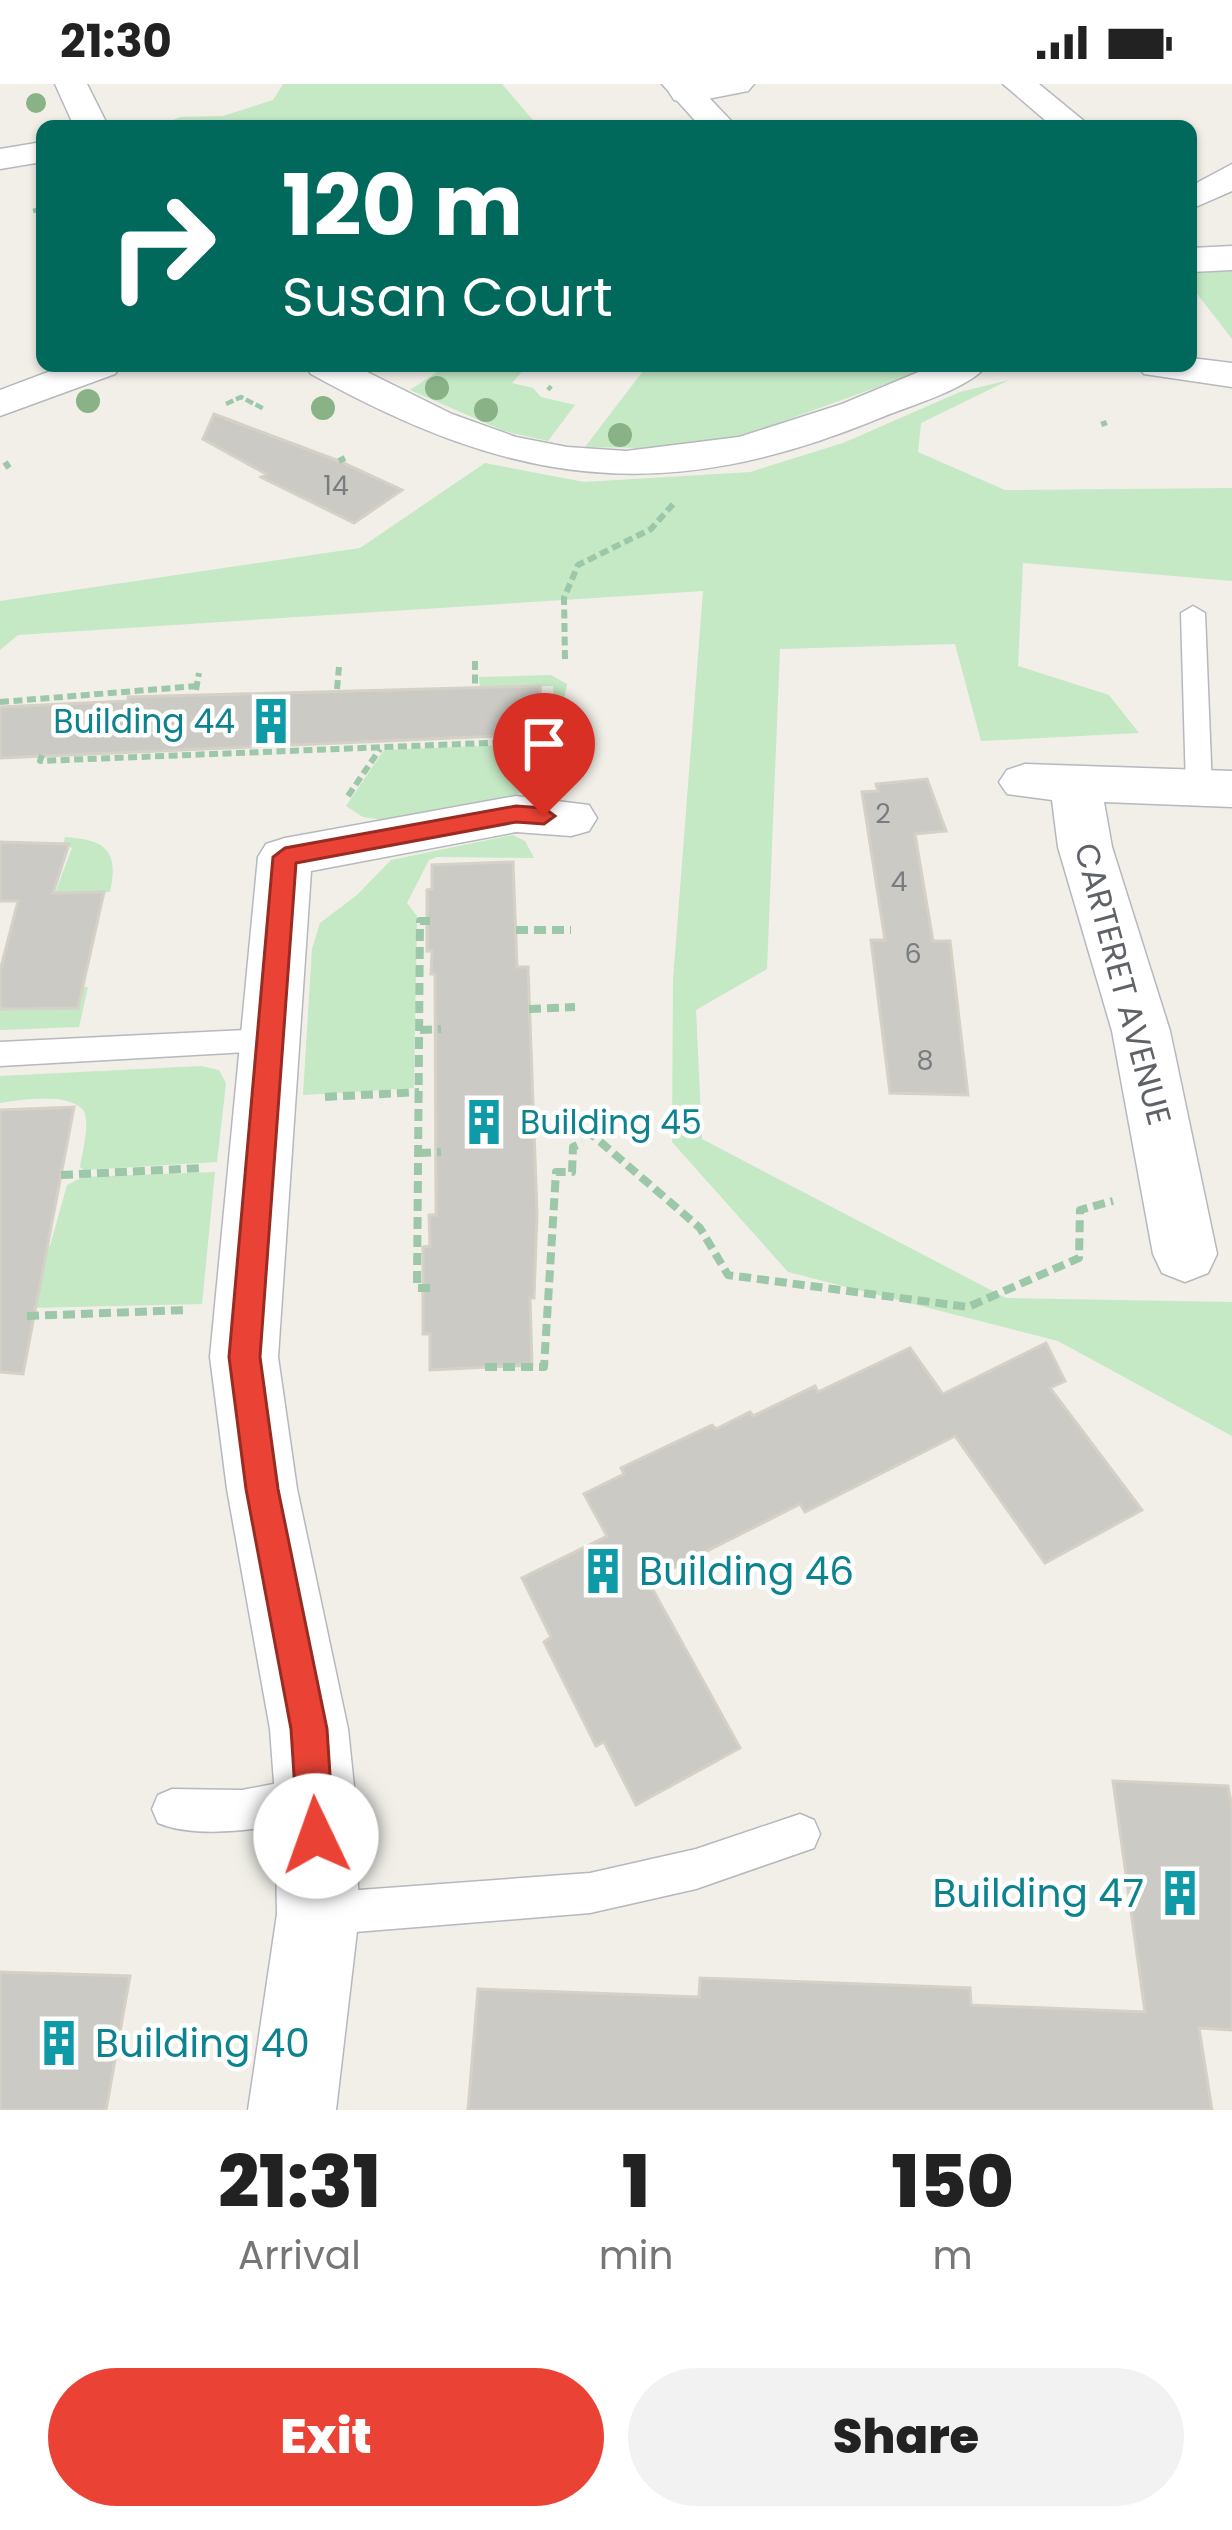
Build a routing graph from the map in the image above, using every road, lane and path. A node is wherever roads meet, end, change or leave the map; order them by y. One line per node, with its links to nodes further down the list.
1 (71, 84): 5 (street)
2 (736, 84): 4 (street)
3 (1019, 84): 7 (street)
4 (683, 88): 6 (street)
5 (88, 120)
6 (713, 120)
7 (1064, 120)
8 (36, 153): 9 (street)
9 (0, 159)
10 (1232, 174): 11 (street)
11 (1197, 196)
12 (36, 210): 13 (path)
13 (33, 211)
14 (1232, 259): 15 (street)
15 (1197, 260)
16 (1197, 371): 20 (street)
17 (85, 372): 21 (street)
18 (337, 372): 24 (street)
19 (951, 372): 24 (street)
20 (1232, 375)
21 (0, 404)
22 (226, 404): 23 (path)
23 (264, 409)
24 (718, 457): 26 (path)
25 (1192, 613): 39 (lane)
26 (565, 659)
27 (475, 661): 30 (path)
28 (339, 667): 31 (path)
29 (199, 673): 32 (path)
30 (476, 688)
31 (337, 689)
32 (0, 702)
33 (316, 739): 36 (path)
34 (585, 739): 36 (path)
35 (187, 744): 38 (path)
36 (316, 750): 38 (path)
37 (42, 755): 38 (path)
38 (186, 755)
39 (1216, 788): 56 (street, CARTERET AVENUE)
40 (571, 818): 50 (street)
41 (431, 921): 47 (path)
42 (516, 930): 43 (path)
43 (571, 930)
44 (575, 1007): 45 (path)
45 (529, 1009)
46 (441, 1029): 47 (path)
47 (420, 1030): 49 (path)
48 (0, 1054): 50 (lane)
49 (419, 1092): 50 (path); 54 (path)
50 (263, 1102): 55 (path); 61 (street)
51 (534, 1129): 56 (path)
52 (583, 1143): 58 (path)
53 (441, 1152): 54 (path)
54 (419, 1153): 60 (path)
55 (62, 1175)
56 (1172, 1183): 57 (street, CARTERET AVENUE)
57 (1186, 1254)
58 (550, 1283): 59 (path); 63 (path)
59 (534, 1284)
60 (430, 1288)
61 (248, 1307): 62 (path); 64 (street)
62 (27, 1316)
63 (485, 1367)
64 (315, 1796): 65 (lane); 67 (street)
65 (172, 1809)
66 (800, 1834): 67 (lane)
67 (318, 1914): 68 (street)
68 (292, 2110)

